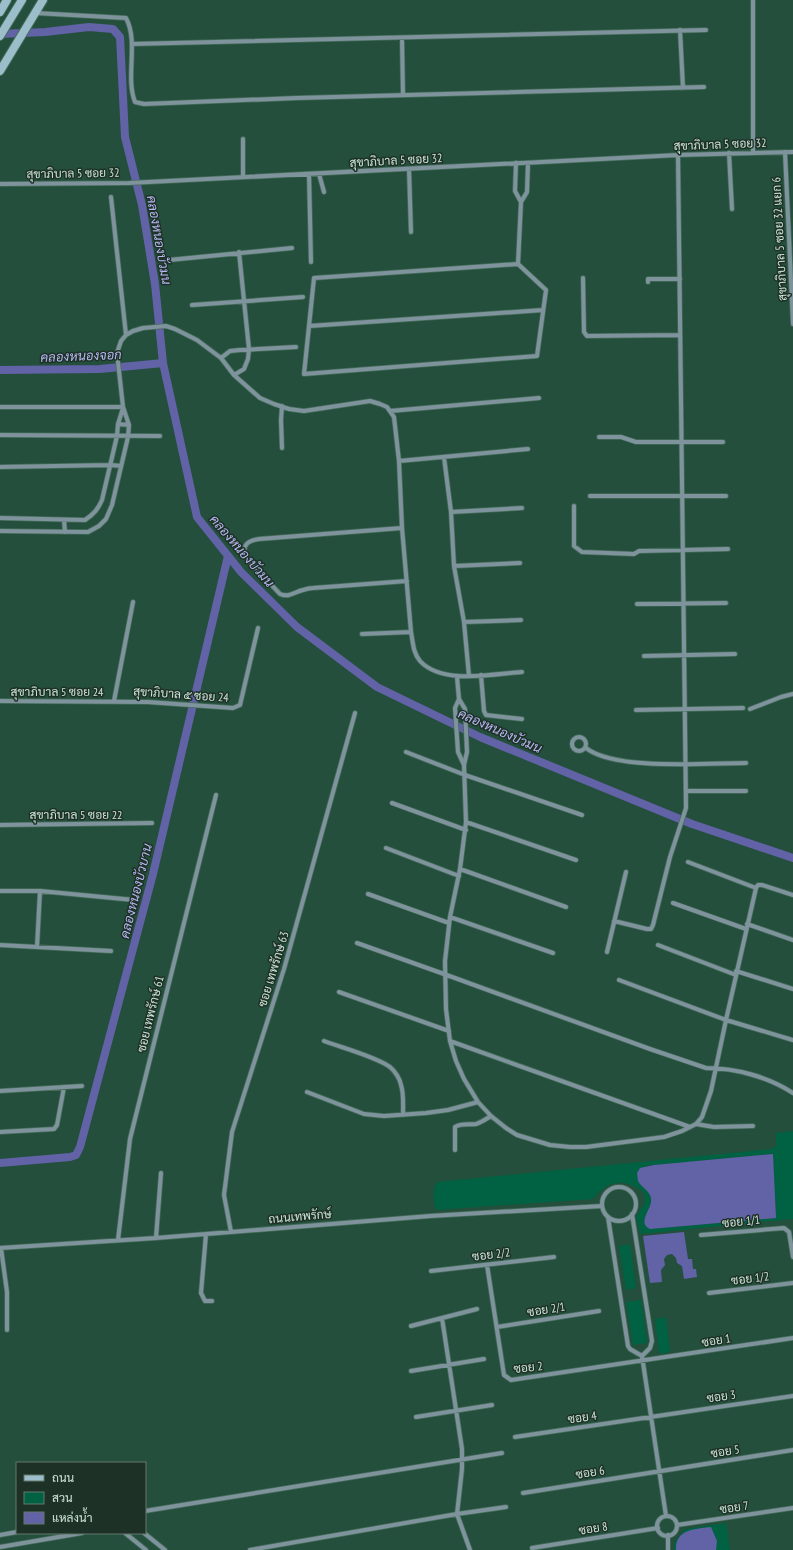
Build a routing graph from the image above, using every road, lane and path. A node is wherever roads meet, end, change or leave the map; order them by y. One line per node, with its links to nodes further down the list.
1 (7, 0): 5 (main road)
2 (22, 0): 9 (main road)
3 (43, 0): 6 (main road)
4 (754, 0): 20 (street)
5 (0, 12)
6 (35, 13): 11 (street); 12 (main road)
7 (680, 30): 8 (street); 10 (street); 14 (street)
8 (706, 30)
9 (0, 36)
10 (402, 38): 11 (street); 15 (street)
11 (132, 44): 15 (street)
12 (0, 71)
13 (704, 87): 14 (street)
14 (683, 88): 15 (street)
15 (403, 95)
16 (243, 139): 27 (street)
17 (785, 152): 18 (street, สุขาภิบาล 5 ซอย 32); 20 (street, สุขาภิบาล 5 ซอย 32); 45 (street, สุขาภิบาล 5 ซอย 32 แยก 6)
18 (793, 152)
19 (729, 153): 20 (street, สุขาภิบาล 5 ซอย 32); 21 (street, สุขาภิบาล 5 ซอย 32); 32 (street)
20 (753, 153)
21 (678, 155): 23 (street, สุขาภิบาล 5 ซอย 32); 40 (street)
22 (516, 163): 23 (street, สุขาภิบาล 5 ซอย 32); 24 (street, สุขาภิบาล 5 ซอย 32); 31 (street)
23 (528, 163): 31 (street)
24 (410, 169): 26 (street, สุขาภิบาล 5 ซอย 32); 33 (street)
25 (309, 174): 26 (street, สุขาภิบาล 5 ซอย 32); 27 (street, สุขาภิบาล 5 ซอย 32); 37 (street)
26 (319, 174): 29 (street)
27 (243, 177): 28 (street, สุขาภิบาล 5 ซอย 32)
28 (0, 184)
29 (324, 192)
30 (111, 197): 49 (street)
31 (521, 202): 38 (street)
32 (732, 209)
33 (412, 232)
34 (292, 248): 35 (street)
35 (239, 252): 36 (street); 43 (street)
36 (169, 260)
37 (311, 262)
38 (518, 264): 46 (street); 48 (street)
39 (584, 278): 50 (street)
40 (680, 279): 41 (street); 50 (street)
41 (648, 282)
42 (303, 297): 43 (street)
43 (244, 301): 44 (street); 52 (street)
44 (192, 305)
45 (793, 308): 47 (street, สุขาภิบาล 5 ซอย 32 แยก 6)
46 (543, 310): 48 (street); 48 (street)
47 (793, 324)
48 (309, 326)
49 (126, 334): 53 (street); 58 (street)
50 (680, 335): 67 (street)
51 (296, 347): 52 (street)
52 (249, 349): 53 (street); 54 (street)
53 (221, 358): 54 (street)
54 (234, 375): 57 (street)
55 (539, 398): 59 (street)
56 (0, 406): 58 (street)
57 (282, 406): 59 (street); 69 (street)
58 (124, 407): 60 (street); 61 (street)
59 (390, 411): 72 (street)
60 (118, 424): 61 (street); 63 (street)
61 (129, 425): 65 (street)
62 (0, 435): 63 (street)
63 (117, 436): 65 (street); 73 (street)
64 (160, 436): 65 (street)
65 (128, 437): 74 (street)
66 (599, 437): 67 (street)
67 (682, 442): 68 (street); 77 (street)
68 (724, 442)
69 (282, 448)
70 (528, 449): 71 (street)
71 (444, 457): 72 (street); 81 (street)
72 (399, 461): 84 (street)
73 (111, 465): 74 (street); 75 (street); 83 (street)
74 (122, 466): 86 (street)
75 (0, 467)
76 (590, 496): 77 (street)
77 (682, 496): 78 (street); 88 (street)
78 (726, 496)
79 (574, 506): 88 (street)
80 (522, 508): 81 (street)
81 (451, 512): 90 (street)
82 (0, 518): 83 (street)
83 (64, 520): 86 (street)
84 (402, 528): 91 (street); 91 (street)
85 (0, 531): 86 (street)
86 (65, 532)
87 (728, 549): 88 (street)
88 (683, 550): 93 (street)
89 (520, 563): 90 (street)
90 (454, 566): 97 (street)
91 (407, 581): 99 (street)
92 (133, 602): 111 (street)
93 (684, 603): 94 (street); 95 (street); 102 (street)
94 (726, 603)
95 (637, 604)
96 (521, 620): 97 (street)
97 (464, 622): 107 (street)
98 (258, 628): 111 (street, สุขาภิบาล ๕ ซอย 24)
99 (411, 632): 100 (street); 106 (street)
100 (362, 634)
101 (735, 654): 102 (street)
102 (685, 655): 103 (street); 115 (street)
103 (644, 656)
104 (522, 672): 105 (street)
105 (481, 675): 107 (street); 117 (street)
106 (457, 676): 107 (street); 109 (street)
107 (469, 676)
108 (793, 694): 113 (street)
109 (459, 700): 122 (street); 122 (street)
110 (0, 701): 111 (street, สุขาภิบาล 5 ซอย 24)
111 (114, 701)
112 (742, 708): 115 (street)
113 (750, 709)
114 (636, 710): 115 (street)
115 (685, 710): 121 (street)
116 (356, 713): 187 (street, ซอย เทพรักษ์ 63)
117 (522, 719)
118 (586, 748): 121 (street)
119 (406, 752): 123 (street)
120 (746, 763): 121 (street)
121 (686, 764): 124 (street)
122 (464, 765): 123 (street)
123 (465, 775): 128 (street); 129 (street)
124 (687, 791): 125 (street); 148 (street)
125 (746, 791)
126 (216, 795): 191 (street, ซอย เทพรักษ์ 61)
127 (392, 803): 132 (street)
128 (582, 815)
129 (466, 822): 132 (street); 134 (street)
130 (152, 823): 131 (street, สุขาภิบาล 5 ซอย 22)
131 (0, 825)
132 (466, 830): 136 (street)
133 (386, 848): 138 (street)
134 (576, 860)
135 (688, 862): 139 (street)
136 (460, 869): 138 (street); 146 (street)
137 (626, 872): 148 (street)
138 (459, 876): 147 (street)
139 (756, 888): 143 (street); 150 (street)
140 (0, 891): 141 (street)
141 (40, 891): 144 (street); 155 (street)
142 (368, 894): 149 (street)
143 (793, 894)
144 (134, 900)
145 (673, 903): 150 (street)
146 (566, 907)
147 (450, 918): 149 (street); 158 (street)
148 (614, 921): 157 (street)
149 (450, 923): 160 (street)
150 (747, 927): 151 (street); 159 (street)
151 (793, 940)
152 (357, 943): 160 (street)
153 (658, 944): 159 (street)
154 (0, 945): 155 (street)
155 (37, 947): 156 (street)
156 (111, 951)
157 (606, 952)
158 (553, 953)
159 (736, 973): 162 (street); 164 (street)
160 (444, 974): 165 (street); 169 (street)
161 (619, 980): 164 (street)
162 (793, 989)
163 (339, 992): 165 (street)
164 (726, 1020): 166 (street); 169 (street)
165 (449, 1031): 168 (street)
166 (793, 1040)
167 (324, 1041): 176 (street)
168 (450, 1041): 175 (street); 180 (street)
169 (716, 1068): 174 (street); 178 (street)
170 (82, 1086): 171 (street)
171 (64, 1087): 172 (street); 181 (street)
172 (0, 1091)
173 (307, 1092): 176 (street)
174 (793, 1093)
175 (478, 1102): 176 (street); 177 (street)
176 (403, 1115)
177 (491, 1116): 180 (street); 182 (street)
178 (696, 1124): 179 (street); 180 (street)
179 (753, 1126)
180 (690, 1127)
181 (0, 1132)
182 (456, 1150)
183 (161, 1173): 190 (street)
184 (602, 1206): 185 (street); 186 (street); 187 (street, ถนนเทพรักษ์)
185 (632, 1214): 186 (street); 207 (street)
186 (608, 1217): 207 (street)
187 (230, 1232): 188 (street, ถนนเทพรักษ์)
188 (206, 1234): 190 (street, ถนนเทพรักษ์); 199 (street)
189 (700, 1235): 194 (street, ซอย 1/1)
190 (156, 1238): 191 (street, ถนนเทพรักษ์)
191 (118, 1240): 192 (street, ถนนเทพรักษ์)
192 (0, 1248): 205 (street)
193 (554, 1257): 195 (street, ซอย 2/2)
194 (793, 1257)
195 (487, 1265): 196 (street, ซอย 2/2); 204 (street, ซอย 2)
196 (431, 1271)
197 (793, 1283): 198 (street, ซอย 1/2)
198 (708, 1294)
199 (212, 1301)
200 (477, 1309): 202 (street)
201 (599, 1311): 204 (street, ซอย 2/1)
202 (442, 1318): 203 (street); 210 (street)
203 (411, 1326)
204 (497, 1327): 209 (street, ซอย 2)
205 (6, 1330)
206 (793, 1338): 209 (street, ซอย 1)
207 (642, 1356): 209 (street)
208 (484, 1359): 210 (street)
209 (643, 1361): 216 (street)
210 (449, 1365): 211 (street); 214 (street)
211 (411, 1371)
212 (793, 1396): 216 (street, ซอย 3)
213 (492, 1406): 214 (street)
214 (455, 1411): 215 (street); 220 (street)
215 (416, 1417)
216 (651, 1417): 217 (street, ซอย 4); 221 (street)
217 (515, 1437)
218 (793, 1450): 221 (street, ซอย 5)
219 (502, 1453): 220 (street)
220 (462, 1460): 225 (street); 226 (street)
221 (660, 1471): 222 (street, ซอย 6); 227 (street)
222 (523, 1493)
223 (506, 1508): 226 (street)
224 (793, 1508): 228 (street, ซอย 7)
225 (146, 1511)
226 (457, 1514): 240 (street); 241 (street)
227 (666, 1516): 228 (street); 229 (street)
228 (677, 1525): 235 (street)
229 (658, 1528): 235 (street); 237 (street, ซอย 8)
230 (16, 1532): 234 (street)
231 (76, 1534): 236 (street)
232 (126, 1534): 238 (street)
233 (145, 1534): 239 (street)
234 (0, 1535)
235 (668, 1536): 242 (street)
236 (0, 1547)
237 (532, 1548)
238 (146, 1550)
239 (165, 1550)
240 (250, 1550)
241 (470, 1550)
242 (668, 1550)

